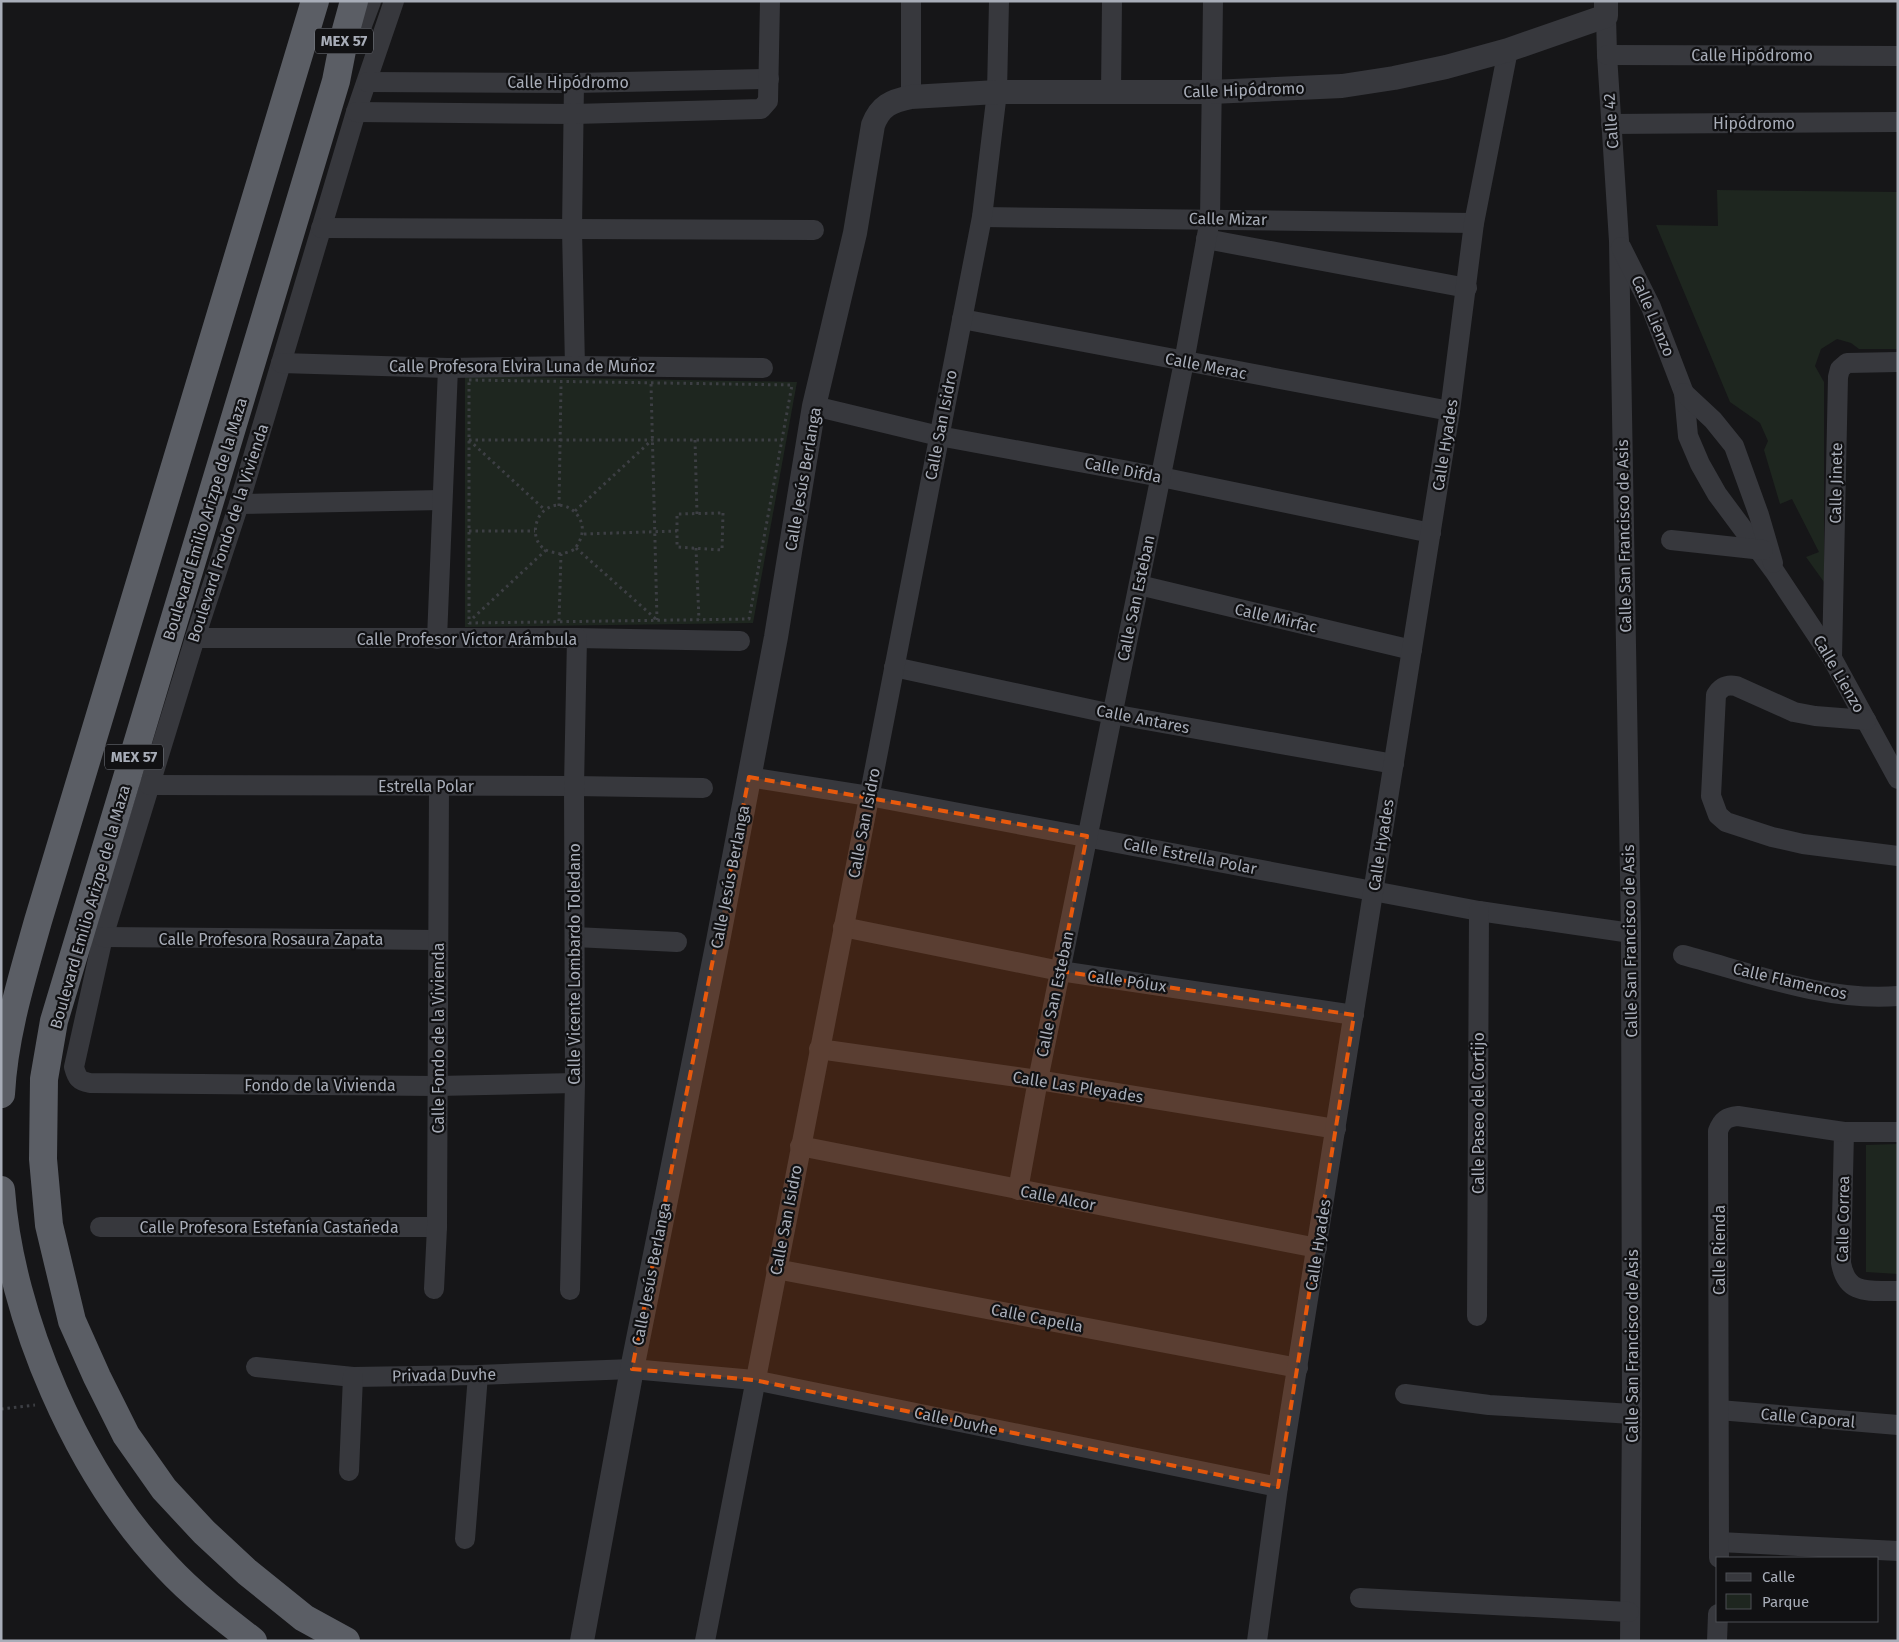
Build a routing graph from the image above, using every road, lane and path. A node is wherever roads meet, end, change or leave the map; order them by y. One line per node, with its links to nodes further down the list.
1 (315, 1): 114 (highway, MEX 57)
2 (354, 1): 15 (highway, Boulevard Emilio Arizpe de la Maza / MEX 57)
3 (369, 1): 15 (street)
4 (394, 1): 16 (street, Boulevard Fondo de la Vivienda)
5 (770, 1): 14 (street)
6 (911, 1): 21 (street)
7 (999, 1): 18 (street, Calle San Isidro)
8 (1112, 1): 19 (street)
9 (1213, 1): 20 (street, Calle San Esteban)
10 (1606, 9): 11 (street, Calle Hipódromo); 12 (street, Calle 42)
11 (1508, 50): 20 (street, Calle Hipódromo); 29 (street, Calle Hyades)
12 (1607, 54): 13 (street, Calle Hipódromo); 26 (street, Calle 42)
13 (1898, 56)
14 (769, 79): 17 (street, Calle Hipódromo); 23 (street, Calle Hipódromo)
15 (336, 81): 150 (highway, Boulevard Emilio Arizpe de la Maza / MEX 57)
16 (367, 82): 17 (street, Calle Hipódromo); 22 (street, Boulevard Fondo de la Vivienda)
17 (574, 83): 23 (street)
18 (997, 92): 19 (street, Calle Hipódromo); 21 (street, Calle Hipódromo); 27 (street, Calle San Isidro)
19 (1111, 92): 20 (street, Calle Hipódromo)
20 (1211, 92): 28 (street, Calle San Esteban)
21 (911, 97): 24 (street, Calle Hipódromo)
22 (356, 112): 23 (street, Calle Hipódromo); 30 (street, Boulevard Fondo de la Vivienda)
23 (574, 114): 31 (street)
24 (877, 114): 46 (street, Calle Jesús Berlanga)
25 (1898, 122): 26 (street, Hipódromo)
26 (1611, 124): 34 (street, Calle 42)
27 (982, 217): 28 (street, Calle Mizar); 36 (street, Calle San Isidro)
28 (1210, 219): 29 (street, Calle Mizar); 33 (street, Calle San Esteban)
29 (1474, 223): 35 (street, Calle Hyades)
30 (321, 228): 31 (street); 39 (street, Boulevard Fondo de la Vivienda)
31 (572, 230): 32 (street); 40 (street)
32 (814, 230)
33 (1206, 239): 35 (street, Calle Mizar); 37 (street, Calle San Esteban)
34 (1619, 241): 45 (street, Calle Lienzo); 100 (street, Calle San Francisco de Asis)
35 (1466, 288): 47 (street, Calle Hyades)
36 (962, 319): 37 (street, Calle Merac); 48 (street, Calle San Isidro)
37 (1184, 362): 47 (street, Calle Merac); 54 (street, Calle San Esteban)
38 (1898, 362): 83 (street, Calle Jinete)
39 (281, 364): 41 (street, Calle Profesora Elvira Luna de Muñoz); 56 (street, Boulevard Fondo de la Vivienda)
40 (574, 366): 41 (street, Calle Profesora Elvira Luna de Muñoz); 42 (street, Calle Profesora Elvira Luna de Muñoz)
41 (448, 368): 55 (street)
42 (763, 368)
43 (561, 382): 44 (path); 49 (path); 50 (path)
44 (651, 383): 51 (path); 53 (path)
45 (1684, 393): 71 (street, Calle Lienzo); 71 (street, Calle Lienzo)
46 (814, 406): 48 (street, Calle Difda); 88 (street, Calle Jesús Berlanga)
47 (1450, 411): 65 (street, Calle Hyades)
48 (939, 436): 54 (street, Calle Difda); 84 (street, Calle San Isidro)
49 (469, 440): 50 (path); 58 (path); 63 (path)
50 (560, 440): 51 (path); 57 (path)
51 (653, 440): 52 (path); 59 (path); 64 (path)
52 (694, 440): 53 (path); 60 (path)
53 (782, 440): 75 (path)
54 (1161, 477): 65 (street, Calle Difda); 73 (street, Calle San Esteban)
55 (442, 500): 56 (street); 80 (street)
56 (239, 504): 78 (street, Boulevard Fondo de la Vivienda)
57 (559, 506): 58 (path); 59 (path)
58 (545, 510): 61 (path)
59 (575, 511): 66 (path)
60 (697, 514): 62 (path); 69 (path)
61 (535, 531): 63 (path); 70 (path)
62 (677, 531): 64 (path); 69 (path)
63 (469, 532): 77 (path)
64 (655, 532): 66 (path); 74 (path)
65 (1431, 533): 82 (street, Calle Hyades)
66 (584, 534): 68 (path)
67 (1671, 540): 71 (street)
68 (576, 548): 72 (path); 74 (path)
69 (696, 548): 75 (path)
70 (546, 550): 72 (path); 77 (path)
71 (1764, 550): 83 (street, Calle Lienzo)
72 (561, 554): 76 (path)
73 (1139, 585): 82 (street, Calle Mirfac); 85 (street, Calle San Esteban)
74 (657, 620): 75 (path); 76 (path)
75 (699, 620)
76 (559, 622): 77 (path)
77 (469, 623)
78 (194, 638): 80 (street, Calle Profesor Víctor Arámbula); 90 (street, Boulevard Fondo de la Vivienda)
79 (577, 638): 80 (street, Calle Profesor Víctor Arámbula); 81 (street, Calle Profesor Víctor Arámbula); 92 (street, Calle Vicente Lombardo Toledano)
80 (437, 639)
81 (740, 641)
82 (1412, 650): 87 (street, Calle Hyades)
83 (1832, 658): 86 (street, Calle Lienzo)
84 (894, 667): 85 (street, Calle Antares); 94 (street, Calle San Isidro)
85 (1112, 714): 87 (street, Calle Antares); 95 (street, Calle San Esteban)
86 (1866, 720): 89 (street, Calle Lienzo); 96 (street)
87 (1394, 764): 97 (street, Calle Hyades)
88 (749, 778): 94 (street, Calle Estrella Polar); 131 (street, Calle Jesús Berlanga)
89 (1898, 779)
90 (149, 785): 91 (street, Estrella Polar); 101 (street, Boulevard Fondo de la Vivienda)
91 (439, 786): 92 (street, Estrella Polar); 103 (street, Calle Fondo de la Vivienda)
92 (574, 786): 93 (street, Estrella Polar); 102 (street, Calle Vicente Lombardo Toledano)
93 (703, 788)
94 (869, 796): 95 (street, Calle Estrella Polar); 99 (street, Calle San Isidro)
95 (1087, 836): 97 (street, Calle Estrella Polar); 106 (street, Calle San Esteban)
96 (1898, 856)
97 (1374, 891): 98 (street, Calle Estrella Polar); 108 (street, Calle Hyades)
98 (1479, 911): 100 (street, Calle Estrella Polar); 128 (street, Calle Paseo del Cortijo)
99 (843, 927): 106 (street, Calle Pólux); 109 (street, Calle San Isidro)
100 (1631, 933): 139 (street, Calle San Francisco de Asis)
101 (103, 937): 103 (street, Calle Profesora Rosaura Zapata); 110 (street, Boulevard Fondo de la Vivienda)
102 (574, 937): 104 (street); 112 (street, Calle Vicente Lombardo Toledano)
103 (438, 940): 113 (street, Calle Fondo de la Vivienda)
104 (677, 942)
105 (1683, 955): 107 (street, Calle Flamencos)
106 (1060, 971): 108 (street, Calle Pólux); 111 (street, Calle San Esteban)
107 (1898, 996)
108 (1354, 1015): 115 (street, Calle Hyades)
109 (819, 1049): 111 (street, Calle Las Pleyades); 118 (street, Calle San Isidro)
110 (74, 1067): 113 (street, Fondo de la Vivienda)
111 (1038, 1080): 115 (street, Calle Las Pleyades); 120 (street, Calle San Esteban)
112 (575, 1083): 113 (street, Fondo de la Vivienda); 126 (street, Calle Vicente Lombardo Toledano)
113 (437, 1086): 122 (street, Calle Fondo de la Vivienda)
114 (1, 1094)
115 (1336, 1129): 123 (street, Calle Hyades)
116 (1844, 1132): 117 (street, Calle Rienda); 127 (street, Calle Correa); 138 (street, Calle Rienda)
117 (1898, 1132)
118 (800, 1146): 120 (street, Calle Alcor); 124 (street, Calle San Isidro)
119 (1, 1190): 136 (highway)
120 (1018, 1190): 123 (street, Calle Alcor)
121 (100, 1227): 122 (street, Calle Profesora Estefanía Castañeda)
122 (437, 1227): 125 (street, Calle Fondo de la Vivienda)
123 (1317, 1248): 130 (street, Calle Hyades)
124 (776, 1269): 130 (street, Calle Capella); 134 (street, Calle San Isidro)
125 (434, 1289)
126 (570, 1290)
127 (1898, 1291)
128 (1478, 1316)
129 (256, 1367): 133 (street, Privada Duvhe)
130 (1298, 1368): 142 (street, Calle Hyades)
131 (632, 1369): 132 (street, Privada Duvhe); 134 (street, Calle Duvhe); 151 (street, Calle Jesús Berlanga)
132 (478, 1375): 133 (street, Privada Duvhe); 143 (street)
133 (352, 1377): 141 (street)
134 (754, 1380): 142 (street, Calle Duvhe); 152 (street, Calle San Isidro)
135 (1405, 1394): 139 (street)
136 (58, 1403): 137 (path); 149 (highway)
137 (1, 1408)
138 (1719, 1410): 140 (street, Calle Caporal); 144 (street, Calle Rienda)
139 (1632, 1414): 147 (street, Calle San Francisco de Asis)
140 (1898, 1425)
141 (349, 1471)
142 (1278, 1487): 153 (street, Calle Hyades)
143 (465, 1539)
144 (1719, 1550): 145 (street)
145 (1898, 1551)
146 (1360, 1598): 147 (street)
147 (1629, 1612): 154 (street, Calle San Francisco de Asis)
148 (1718, 1622): 155 (street)
149 (253, 1641)
150 (346, 1641)
151 (582, 1641)
152 (705, 1641)
153 (1257, 1641)
154 (1630, 1641)
155 (1717, 1641)

